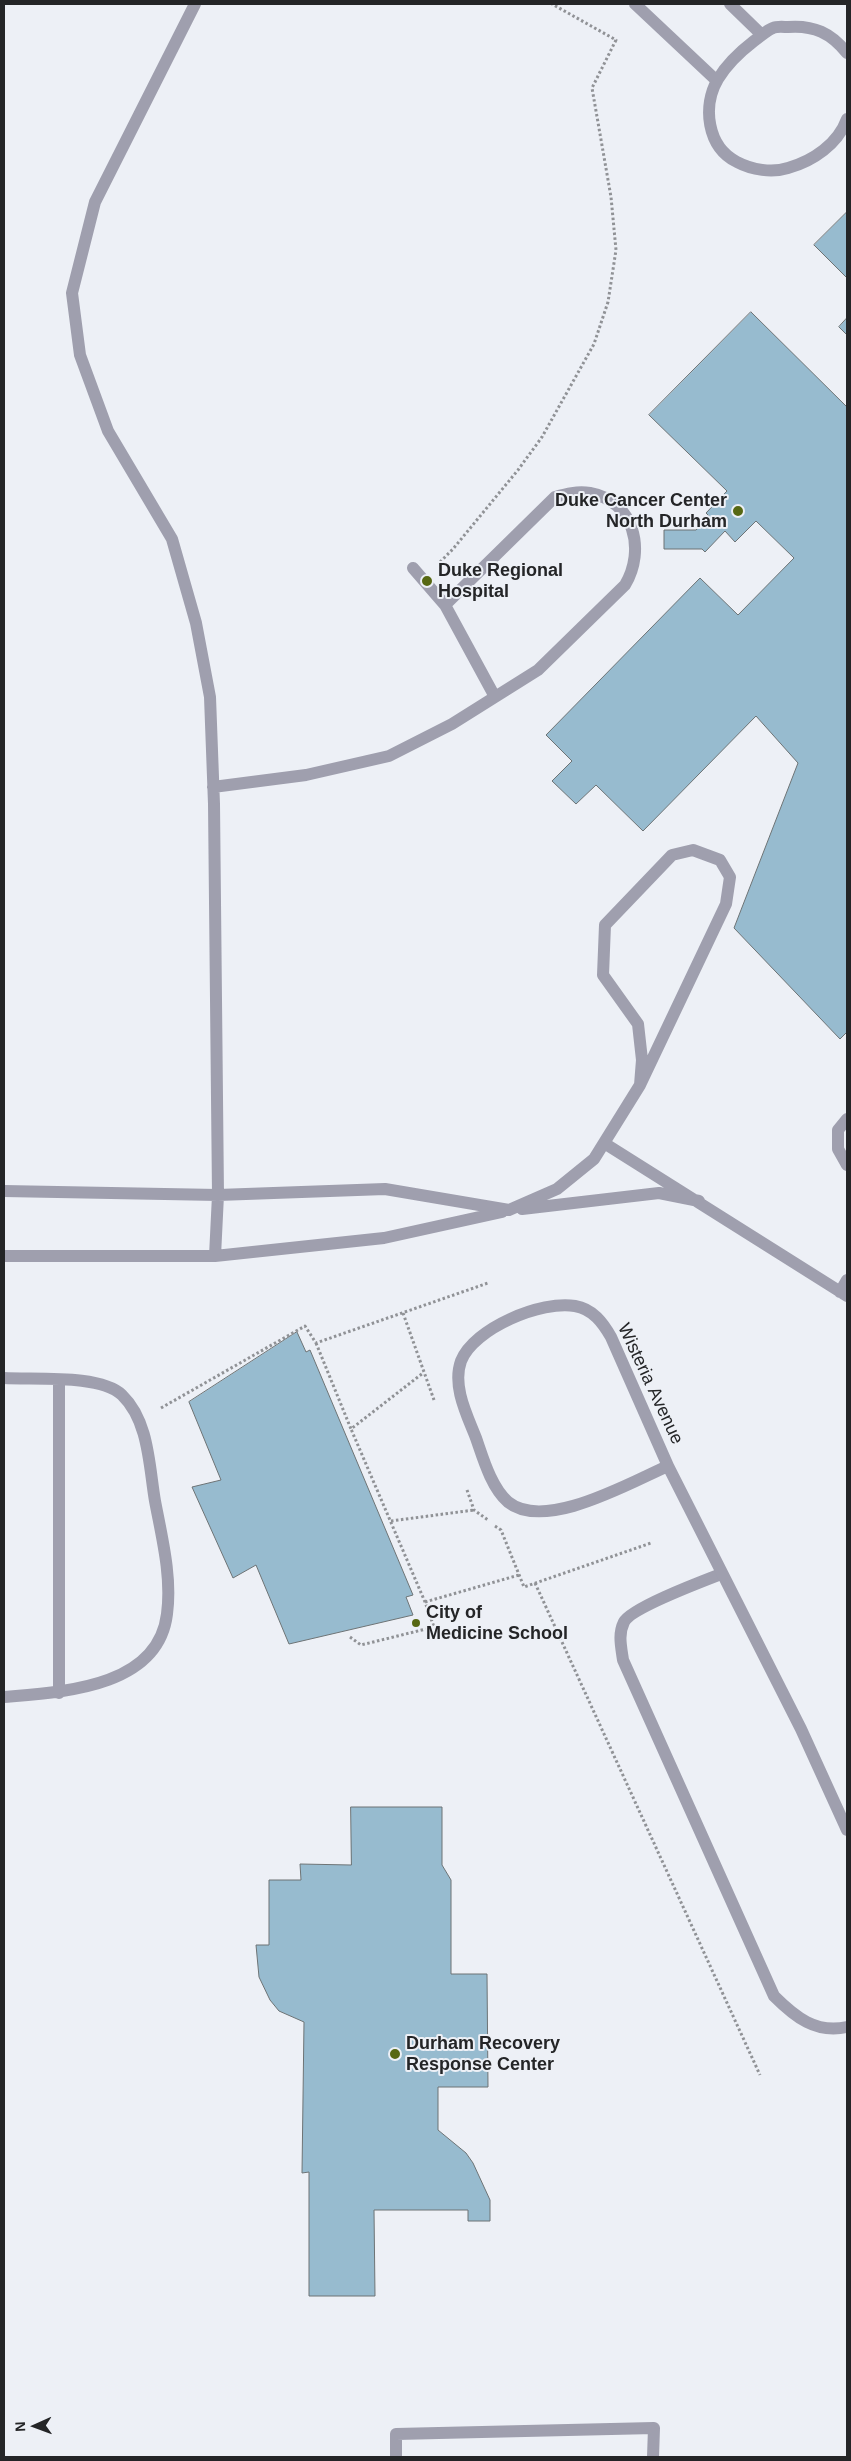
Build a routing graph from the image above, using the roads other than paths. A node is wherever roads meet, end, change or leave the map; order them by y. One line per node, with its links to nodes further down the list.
1 (195, 4): 11 (street)
2 (635, 4): 6 (street)
3 (730, 4): 4 (street)
4 (762, 35): 5 (street); 6 (street)
5 (847, 53)
6 (717, 81): 7 (street)
7 (847, 119)
8 (413, 568): 9 (street)
9 (445, 605): 10 (street); 10 (street)
10 (495, 697): 11 (street)
11 (213, 787): 17 (street)
12 (640, 1085): 12 (street); 14 (street)
13 (847, 1120): 15 (street)
14 (604, 1143): 18 (street); 19 (street)
15 (847, 1165)
16 (4, 1191): 17 (street)
17 (218, 1196): 19 (street); 21 (street)
18 (699, 1201): 19 (street); 23 (street)
19 (509, 1210): 21 (street)
20 (4, 1256): 21 (street)
21 (215, 1256)
22 (847, 1280): 23 (street)
23 (844, 1294)
24 (4, 1378): 25 (street)
25 (59, 1381): 28 (street); 28 (street)
26 (668, 1466): 26 (street, Wisteria Avenue); 27 (street, Wisteria Avenue)
27 (721, 1574): 30 (street, Wisteria Avenue); 31 (street)
28 (59, 1693): 29 (street)
29 (4, 1697)
30 (847, 1830)
31 (847, 2027)
32 (396, 2457): 33 (street)
33 (653, 2457)

